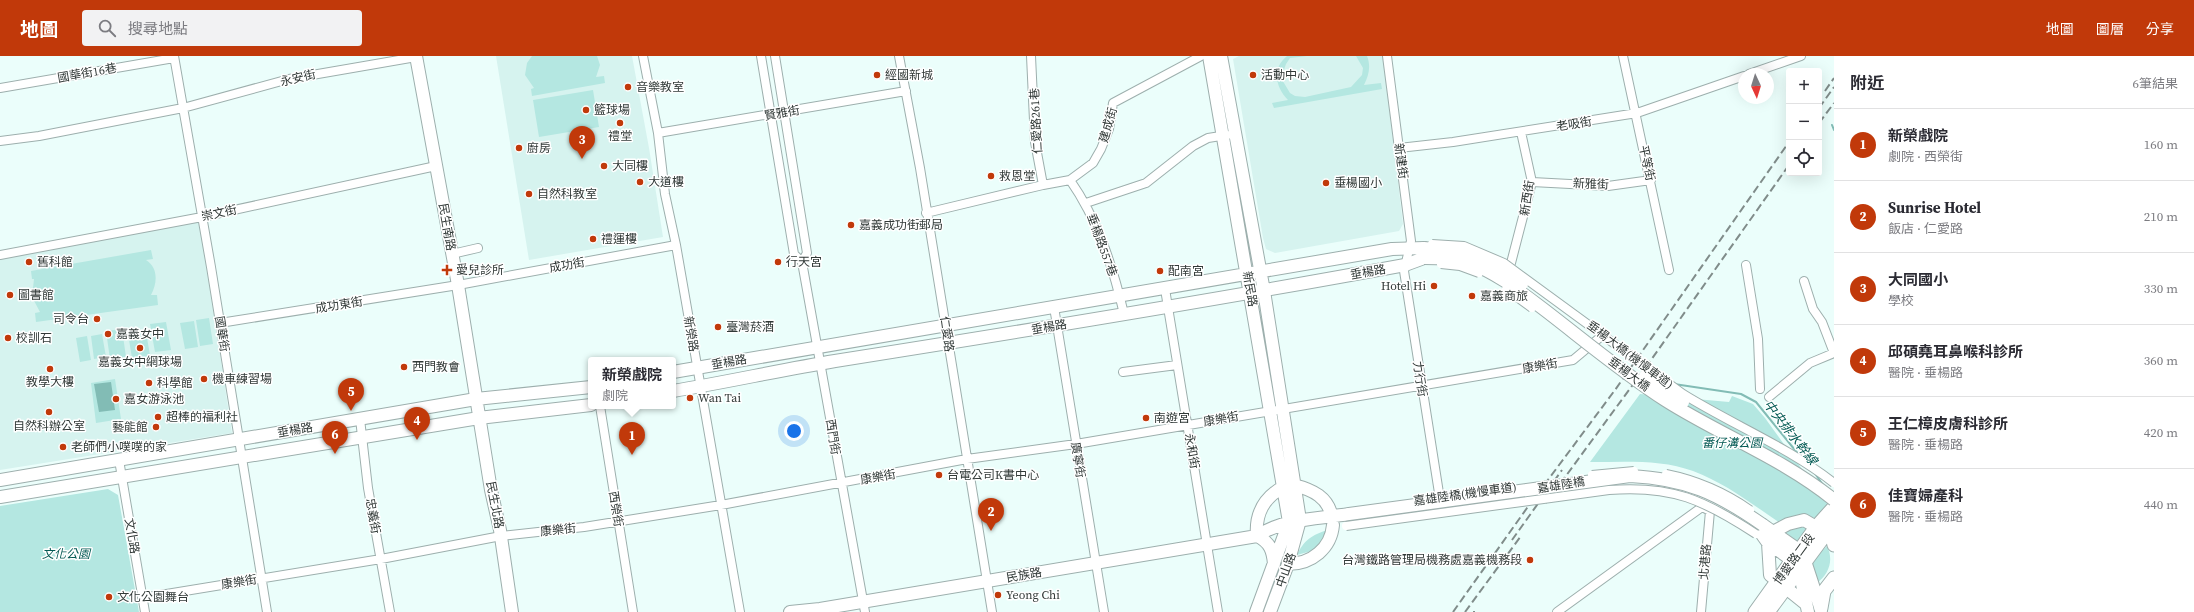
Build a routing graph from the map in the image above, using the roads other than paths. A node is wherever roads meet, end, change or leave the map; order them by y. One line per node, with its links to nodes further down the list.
1 (643, 56): 23 (street, 新榮路)
2 (760, 56): 21 (street, 西門街)
3 (775, 56): 19 (street, 西門街)
4 (899, 56): 17 (street, 仁愛路)
5 (1031, 56): 31 (street, 仁愛路261巷)
6 (1201, 56): 28 (street, 建成街)
7 (1209, 56): 24 (street, 新民路)
8 (1221, 56): 24 (street, 新民路)
9 (1387, 56): 26 (street, 新建街)
10 (1623, 56): 20 (street, 平等街)
11 (1801, 56): 14 (street)
12 (174, 57): 16 (street, 國華街16巷); 18 (street, 國華街)
13 (416, 57): 18 (street, 永安街); 27 (street, 民生南路)
14 (1766, 68)
15 (1738, 78): 20 (street, 老吸街)
16 (0, 88)
17 (906, 91): 19 (street, 賢雅街); 33 (street, 仁愛路)
18 (183, 108): 25 (street, 永安街); 34 (street, 國華街)
19 (784, 113): 21 (street, 賢雅街); 41 (street, 西門街)
20 (1637, 113): 22 (street, 老吸街); 29 (street, 平等街)
21 (770, 115): 23 (street, 賢雅街); 41 (street, 西門街)
22 (1521, 132): 26 (street, 老吸街); 30 (street, 新西街)
23 (658, 133): 35 (street, 新榮路)
24 (1229, 134): 32 (street); 46 (street, 新民路); 47 (street, 新民路)
25 (0, 140)
26 (1399, 148): 37 (street, 新建街)
27 (436, 166): 34 (street, 崇文街); 39 (street, 民生南路)
28 (1070, 180): 31 (street, 建成街); 32 (street, 垂楊路557巷)
29 (1651, 180): 30 (street, 新雅街); 45 (street, 平等街)
30 (1532, 182): 42 (street, 新西街)
31 (1043, 185): 33 (street, 建成街)
32 (1086, 203): 53 (street, 垂楊路557巷)
33 (926, 213): 58 (street, 仁愛路)
34 (202, 217): 40 (street, 崇文街); 57 (street, 國華街)
35 (676, 245): 49 (street, 成功街); 66 (street, 新榮路)
36 (478, 248): 39 (street)
37 (1409, 248): 38 (street, 垂楊路); 43 (street, 新建街); 46 (street, 垂楊路)
38 (1424, 253): 43 (street, 垂楊路); 91 (street, 垂楊大橋(機慢車道), bridge); 93 (street, 垂楊大橋, bridge); 97 (street, 垂楊大橋, bridge)
39 (452, 254): 49 (street, 民生南路)
40 (0, 255)
41 (802, 262): 62 (street, 西門街)
42 (1511, 263)
43 (1405, 265): 51 (street, 垂楊路); 69 (street, 力行街)
44 (1746, 265): 72 (street)
45 (1669, 270)
46 (1261, 272): 47 (street, 垂楊路); 51 (street, 新民路)
47 (1247, 274): 50 (street, 垂楊路); 52 (street, 新民路)
48 (1804, 281): 63 (street)
49 (458, 285): 57 (street, 成功東街); 75 (street, 民生南路)
50 (1165, 289): 53 (street, 垂楊路); 54 (street, 永和街)
51 (1264, 291): 52 (street, 垂楊路); 78 (street, 新民路)
52 (1251, 293): 54 (street, 垂楊路); 78 (street, 新民路)
53 (1120, 297): 55 (street, 垂楊路); 56 (street, 垂楊路557巷)
54 (1168, 307): 56 (street, 垂楊路); 65 (street, 永和街)
55 (1054, 308): 58 (street, 垂楊路); 59 (street, 廣寧街)
56 (1124, 314): 59 (street, 垂楊路)
57 (220, 323): 83 (street, 國華街)
58 (946, 325): 61 (street, 仁愛路); 62 (street, 垂楊路)
59 (1057, 326): 61 (street, 垂楊路); 84 (street, 廣寧街)
60 (1604, 334): 69 (street, 康樂街)
61 (948, 344): 64 (street, 垂楊路); 86 (street, 仁愛路)
62 (817, 346): 64 (street, 西門街); 66 (street, 垂楊路)
63 (1834, 353): 74 (street)
64 (821, 364): 70 (street, 垂楊路); 90 (street, 西門街)
65 (1177, 365): 68 (street); 81 (street, 永和街)
66 (697, 368): 67 (street, 垂楊路); 70 (street, 新榮路)
67 (676, 372)
68 (1123, 372)
69 (1421, 385): 78 (street, 康樂街); 94 (street, 力行街)
70 (700, 386): 73 (street, 垂楊路); 96 (street, 新榮路)
71 (588, 388): 75 (street, 垂楊路)
72 (1760, 389)
73 (676, 390)
74 (1769, 397)
75 (476, 399): 79 (street, 民生北路); 80 (street, 垂楊路)
76 (588, 405): 79 (street, 垂楊路)
77 (600, 409): 100 (street, 西榮街)
78 (1276, 410): 81 (street, 康樂街); 92 (street, 新民路)
79 (479, 418): 82 (street, 垂楊路); 105 (street, 民生北路)
80 (360, 419): 82 (street, 忠義街); 83 (street, 垂楊路)
81 (1187, 425): 84 (street, 康樂街); 107 (street, 永和街)
82 (362, 437): 85 (street, 垂楊路); 110 (street, 忠義街)
83 (239, 439): 85 (street, 國華街); 87 (street, 垂楊路)
84 (1076, 444): 86 (street, 康樂街); 112 (street, 廣寧街)
85 (242, 457): 88 (street, 垂楊路); 116 (street, 國華街)
86 (967, 459): 90 (street, 康樂街); 117 (street, 仁愛路)
87 (119, 460): 88 (street, 文化路); 89 (street, 垂楊路)
88 (121, 477): 95 (street, 垂楊路); 119 (street, 文化路)
89 (0, 480)
90 (840, 483): 96 (street, 康樂街); 120 (street, 西門街)
91 (1834, 483)
92 (1289, 486): 99 (street); 101 (street, 新民路); 106 (street)
93 (1834, 490)
94 (1439, 493)
95 (0, 497)
96 (721, 505): 100 (street, 康樂街); 128 (street, 新榮路)
97 (1834, 506): 103 (main road, 博愛路二段)
98 (1347, 518): 99 (street, 民族路); 104 (street, 嘉雄陸橋, bridge)
99 (1333, 521): 101 (street, 民族路); 114 (street)
100 (617, 522): 105 (street, 康樂街); 127 (street, 西榮街)
101 (1294, 525): 106 (street, 民族路); 113 (street, 中山路); 114 (street, 中山路)
102 (1832, 526): 109 (main road); 111 (main road, 博愛路二段)
103 (1816, 527): 104 (street); 111 (main road, 博愛路二段)
104 (1763, 529): 108 (street); 111 (street)
105 (501, 536): 110 (street, 康樂街); 126 (street, 民生北路)
106 (1257, 536): 107 (street, 民族路); 113 (street)
107 (1207, 543): 112 (street, 民族路); 132 (street, 永和街)
108 (1768, 544): 111 (street); 118 (street)
109 (1834, 545)
110 (381, 559): 116 (street, 康樂街); 125 (street, 忠義街)
111 (1799, 560): 118 (main road, 博愛路二段); 121 (street); 122 (street)
112 (1096, 562): 117 (street, 民族路); 131 (street, 廣寧街)
113 (1274, 564): 133 (street, 中山路)
114 (1288, 564): 134 (street, 中山路)
115 (1834, 578): 122 (main road)
116 (262, 579): 119 (street, 康樂街); 124 (street, 國華街)
117 (987, 582): 120 (street, 民族路); 130 (street, 仁愛路)
118 (1781, 584): 121 (street); 137 (main road, 博愛路二段); 138 (main road, 博愛路二段)
119 (142, 598): 123 (street, 文化路)
120 (864, 607): 129 (street, 民族路)
121 (1807, 608)
122 (1821, 610)
123 (145, 612)
124 (267, 612)
125 (390, 612)
126 (512, 612)
127 (633, 612)
128 (740, 612)
129 (790, 612)
130 (992, 612)
131 (1104, 612)
132 (1218, 612)
133 (1256, 612)
134 (1270, 612)
135 (1556, 612): 136 (street, 北港路)
136 (1701, 612)
137 (1755, 612)
138 (1768, 612)

